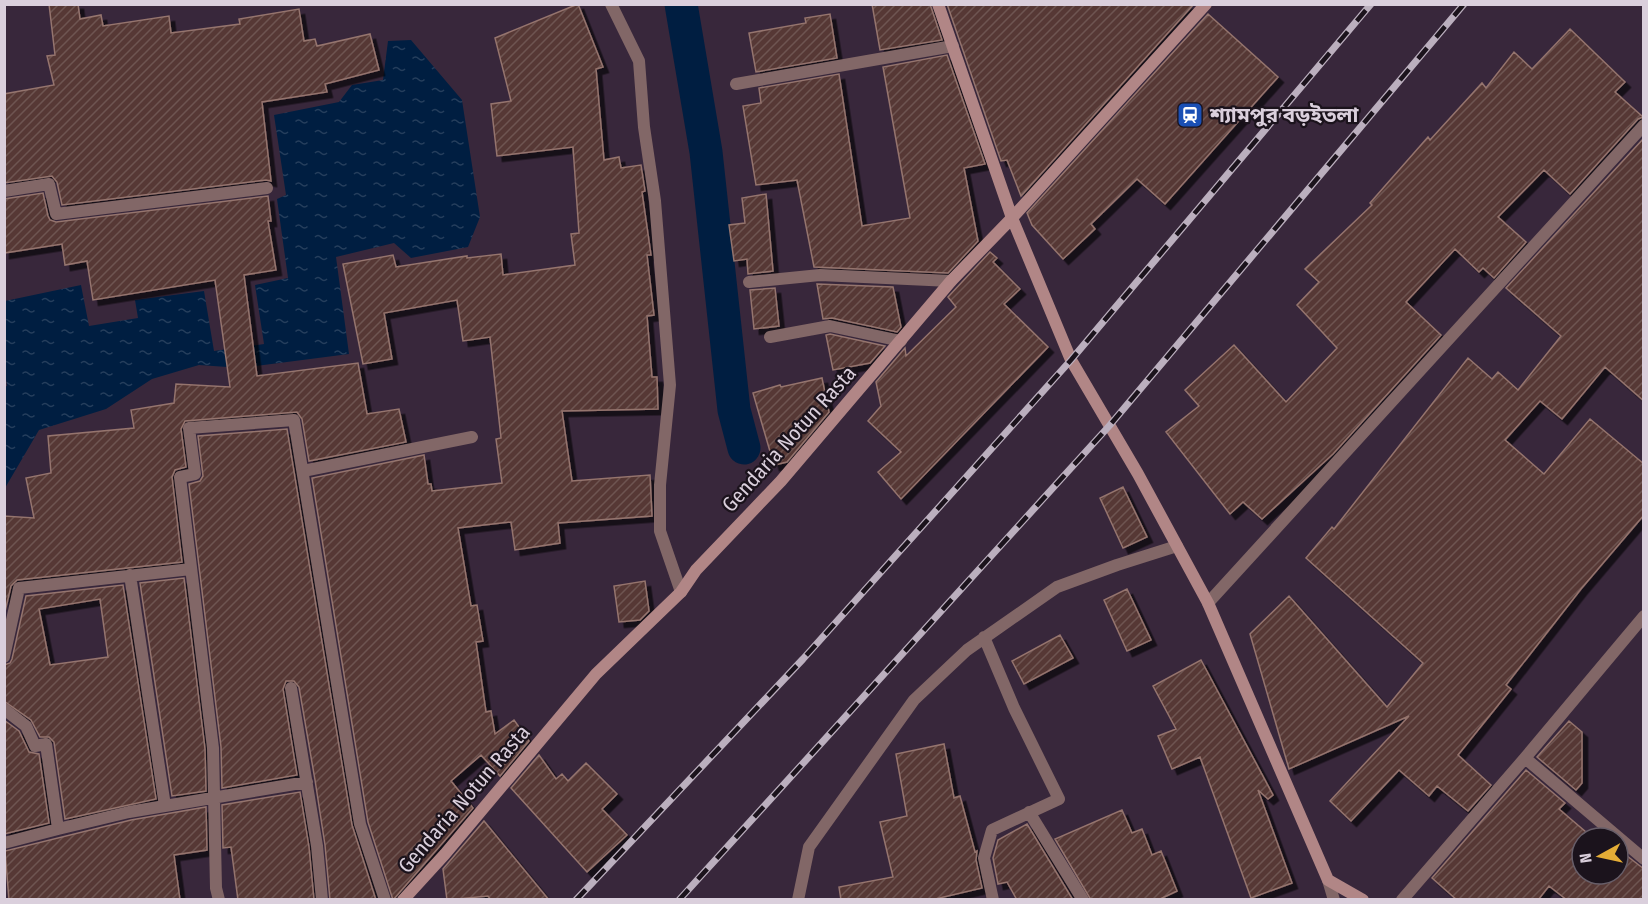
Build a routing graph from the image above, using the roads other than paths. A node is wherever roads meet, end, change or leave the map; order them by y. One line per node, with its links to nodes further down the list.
1 (611, 4): 19 (street)
2 (938, 4): 4 (main road)
3 (1206, 4): 9 (main road, Gendaria Notun Rasta)
4 (952, 46): 5 (street); 9 (main road)
5 (736, 84)
6 (1644, 125): 20 (street)
7 (267, 188): 8 (street)
8 (4, 191)
9 (1012, 218): 10 (main road, Gendaria Notun Rasta); 16 (main road)
10 (951, 281): 11 (street); 13 (main road, Gendaria Notun Rasta)
11 (749, 282)
12 (770, 337): 13 (street)
13 (901, 341): 19 (main road, Gendaria Notun Rasta)
14 (472, 437): 15 (street)
15 (303, 471): 17 (street); 37 (street)
16 (1177, 546): 20 (main road); 22 (street)
17 (191, 568): 18 (street); 28 (street)
18 (130, 575): 23 (street); 29 (street)
19 (681, 592): 38 (main road, Gendaria Notun Rasta)
20 (1208, 603): 34 (main road)
21 (1644, 616): 26 (street)
22 (984, 638): 30 (street); 39 (street)
23 (4, 657)
24 (291, 688): 27 (street)
25 (4, 709): 31 (street)
26 (1525, 758): 33 (street); 44 (street)
27 (307, 782): 28 (street); 36 (street)
28 (214, 798): 29 (street); 35 (street)
29 (165, 806): 31 (street)
30 (1029, 812): 40 (street); 41 (street)
31 (58, 829): 32 (street)
32 (4, 843)
33 (1644, 859)
34 (1328, 880): 42 (street); 43 (main road)
35 (219, 900)
36 (322, 900)
37 (385, 900)
38 (403, 900)
39 (798, 900)
40 (993, 900)
41 (1083, 900)
42 (1334, 900)
43 (1363, 900)
44 (1402, 900)

